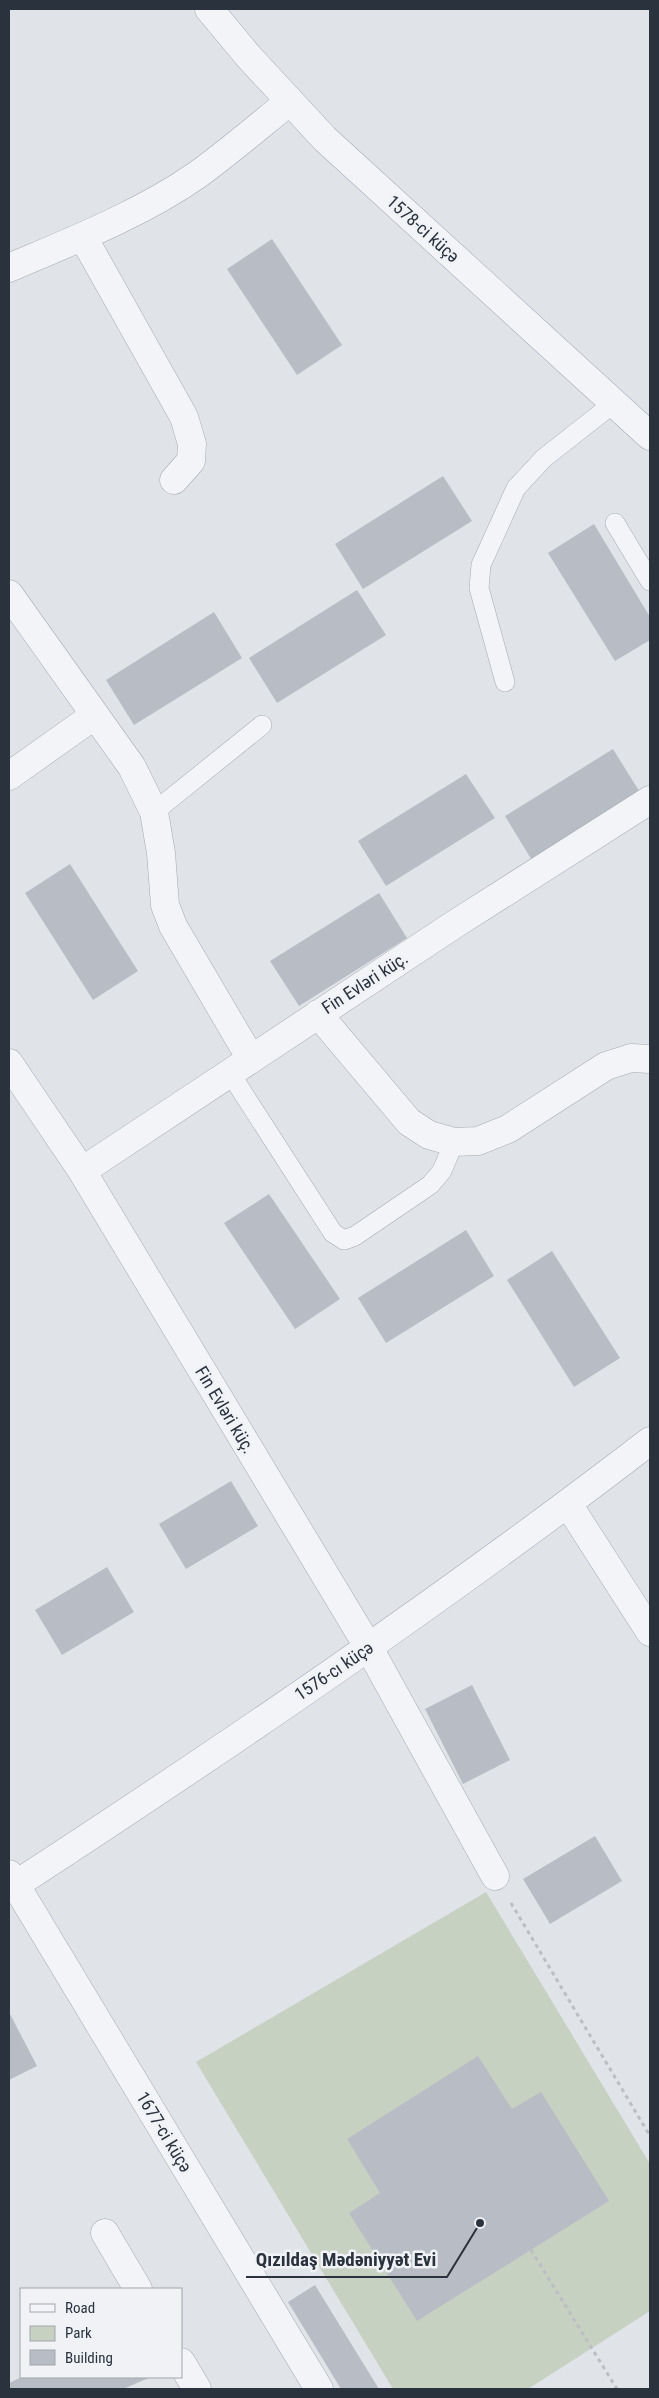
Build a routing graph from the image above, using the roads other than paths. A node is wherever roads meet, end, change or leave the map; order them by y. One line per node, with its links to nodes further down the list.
1 (209, 9): 2 (street, 1578-ci küçə)
2 (290, 101): 3 (street); 5 (street, 1578-ci küçə)
3 (83, 237): 4 (street); 7 (street)
4 (9, 268)
5 (614, 403): 6 (street, 1578-ci küçə); 11 (lane)
6 (650, 436)
7 (174, 480)
8 (615, 523): 9 (lane)
9 (650, 581)
10 (9, 594): 12 (street)
11 (505, 682)
12 (95, 716): 14 (street); 16 (street)
13 (262, 725): 16 (lane)
14 (9, 776)
15 (650, 800): 17 (street, Fin Evləri küç.)
16 (154, 812): 20 (street)
17 (318, 1014): 20 (street, Fin Evləri küç.); 21 (street)
18 (650, 1058): 21 (street)
19 (9, 1063): 22 (street, Fin Evləri küç.)
20 (240, 1066): 21 (lane); 22 (street, Fin Evləri küç.)
21 (454, 1142)
22 (82, 1171): 26 (street, Fin Evləri küç.)
23 (650, 1441): 24 (street, 1576-cı küçə)
24 (568, 1504): 25 (street); 26 (street, 1576-cı küçə)
25 (650, 1632)
26 (369, 1648): 27 (street, Fin Evləri küç.); 28 (street, 1576-cı küçə)
27 (495, 1876)
28 (11, 1883): 32 (street, 1677-ci küçə)
29 (104, 2233): 30 (street)
30 (137, 2288)
31 (182, 2364): 33 (street)
32 (310, 2387)
33 (197, 2389)

